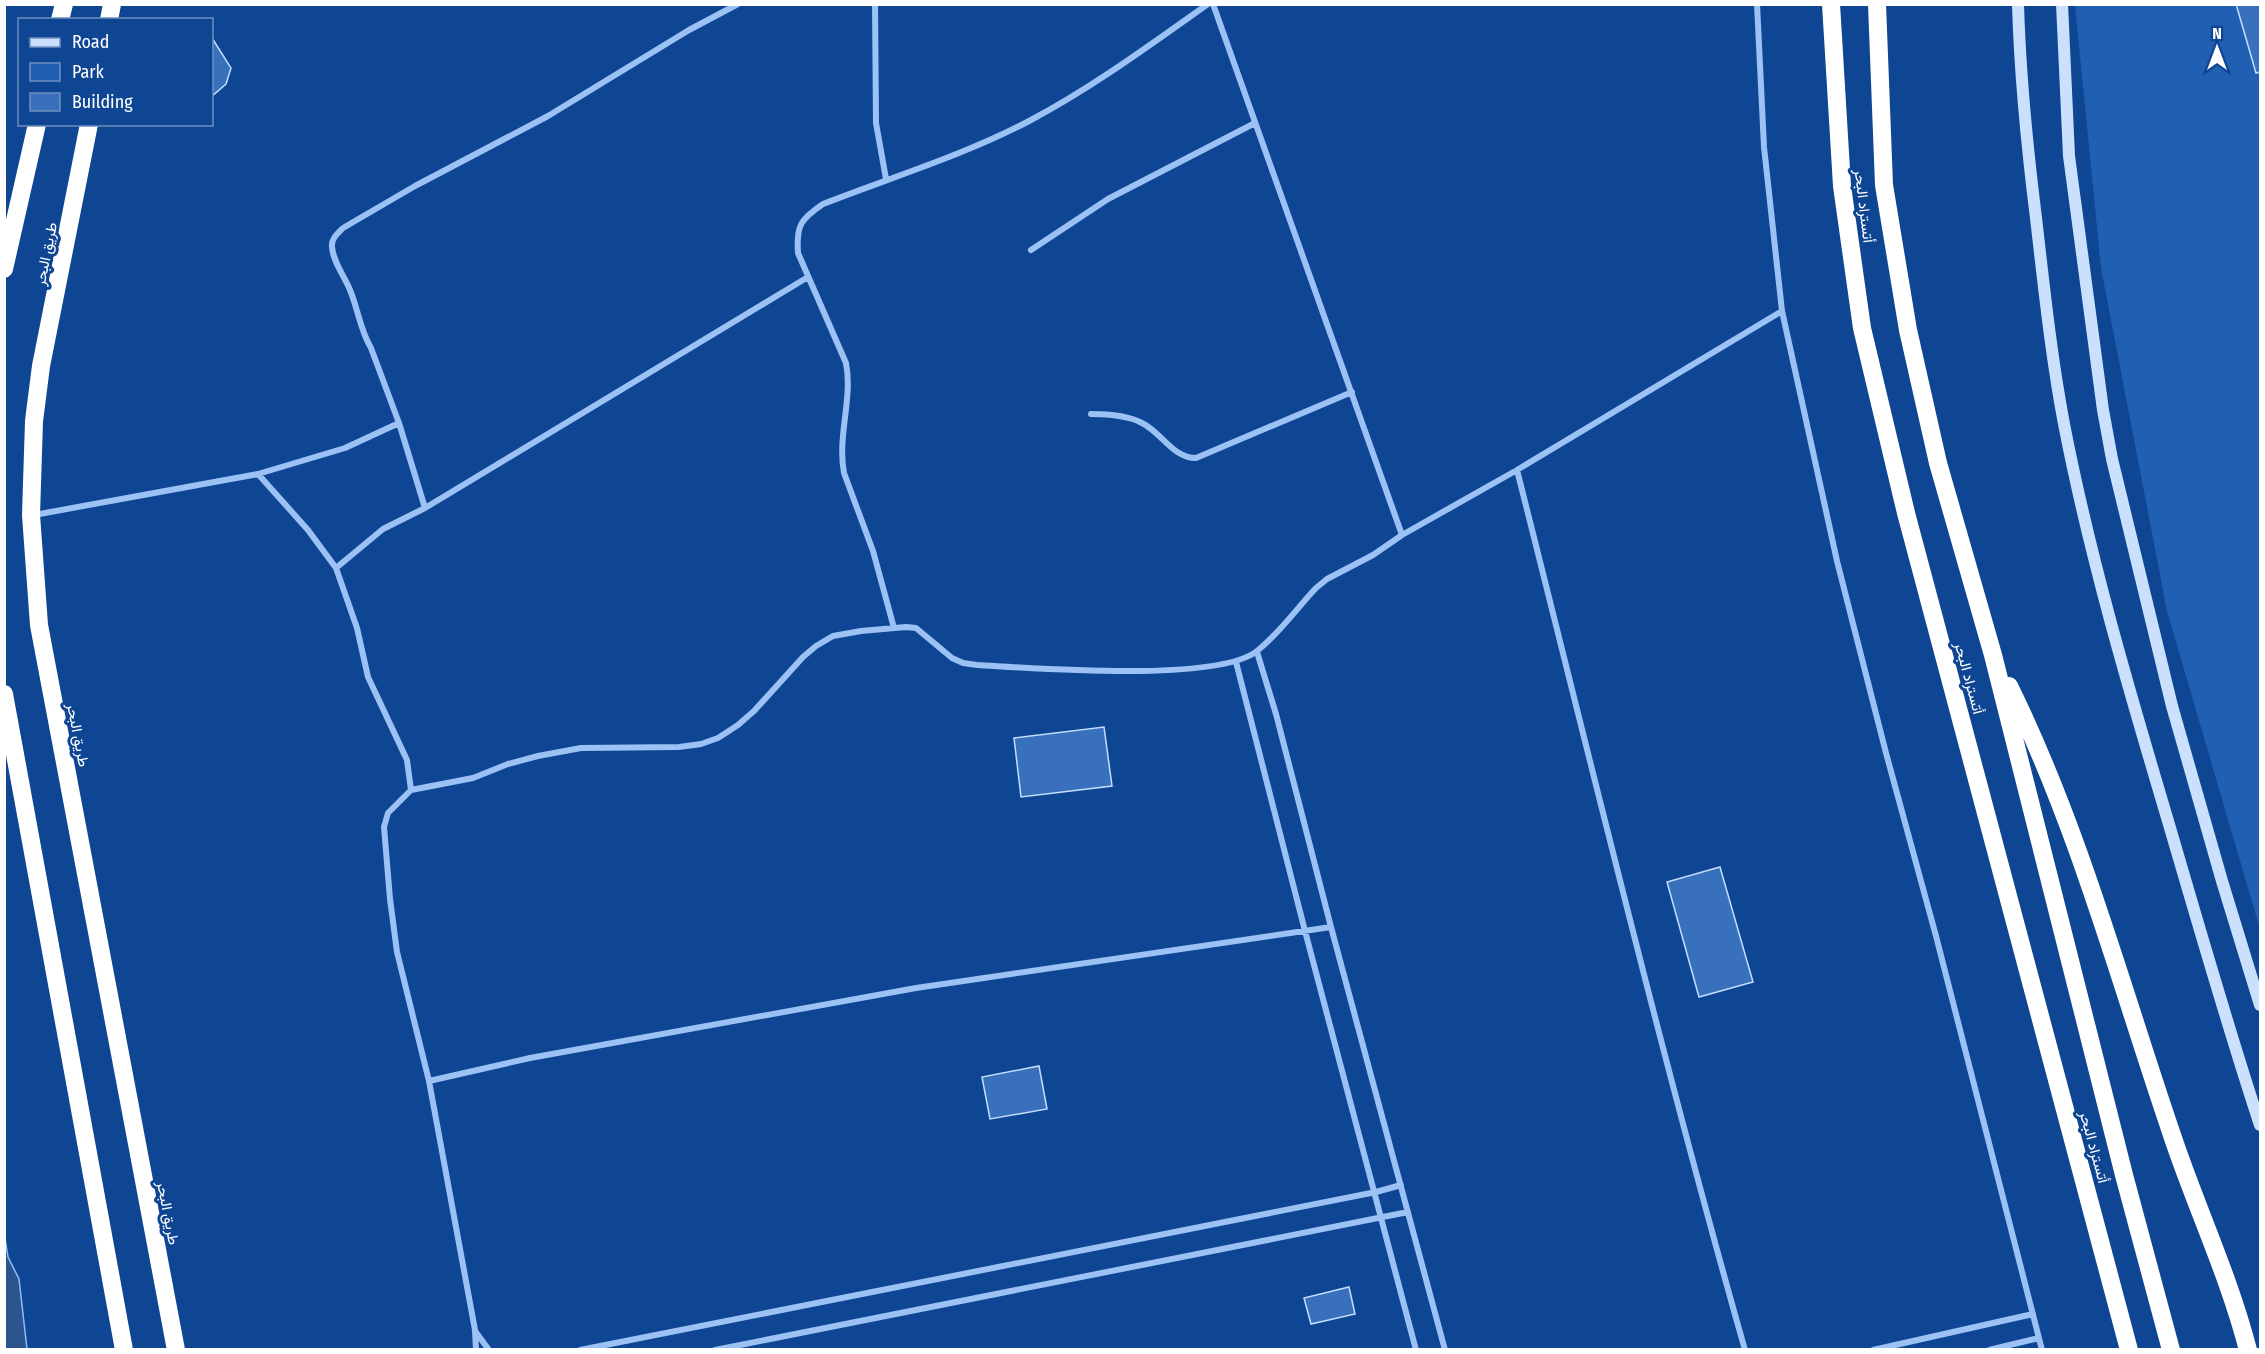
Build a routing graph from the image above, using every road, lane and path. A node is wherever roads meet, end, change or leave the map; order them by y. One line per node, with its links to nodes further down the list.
1 (738, 4): 20 (street)
2 (875, 4): 13 (street)
3 (1208, 4): 13 (street)
4 (1213, 4): 10 (street)
5 (1757, 4): 17 (street)
6 (1831, 4): 57 (highway, أتستراد البحر)
7 (1877, 4): 29 (highway, أتستراد البحر)
8 (2018, 4): 37 (street)
9 (2062, 4): 35 (street)
10 (1255, 123): 14 (street); 18 (street)
11 (37, 126): 15 (highway)
12 (89, 126): 24 (highway, طريق البحر)
13 (886, 179): 16 (street)
14 (1030, 250)
15 (4, 269)
16 (808, 277): 23 (street); 27 (street)
17 (1782, 311): 21 (street); 42 (street)
18 (1352, 392): 19 (street); 25 (street)
19 (1091, 414)
20 (399, 423): 22 (street); 23 (street)
21 (1517, 470): 25 (street); 53 (street)
22 (258, 474): 24 (street); 26 (street)
23 (424, 508): 26 (street)
24 (31, 515): 46 (highway, طريق البحر)
25 (1402, 535): 28 (street)
26 (336, 568): 32 (street)
27 (894, 628): 30 (street); 32 (street)
28 (1257, 652): 30 (street); 33 (street)
29 (1993, 655): 58 (highway, أتستراد البحر); 59 (highway)
30 (1236, 662): 34 (street)
31 (4, 694): 45 (highway)
32 (411, 790): 36 (street)
33 (1330, 927): 34 (street); 38 (street)
34 (1305, 931): 36 (street); 39 (street)
35 (2260, 1005)
36 (429, 1081): 43 (street)
37 (2260, 1125)
38 (1401, 1185): 39 (street); 40 (street)
39 (1376, 1192): 41 (street); 49 (street)
40 (1408, 1212): 41 (street); 52 (street)
41 (1383, 1219): 50 (street); 51 (street)
42 (2033, 1314): 44 (street); 54 (street)
43 (475, 1330): 47 (street); 48 (street)
44 (2039, 1338): 55 (street); 56 (street)
45 (124, 1350)
46 (176, 1350)
47 (476, 1350)
48 (489, 1350)
49 (580, 1350)
50 (715, 1350)
51 (1416, 1350)
52 (1445, 1350)
53 (1745, 1350)
54 (1873, 1350)
55 (1989, 1350)
56 (2042, 1350)
57 (2128, 1350)
58 (2171, 1350)
59 (2248, 1350)

